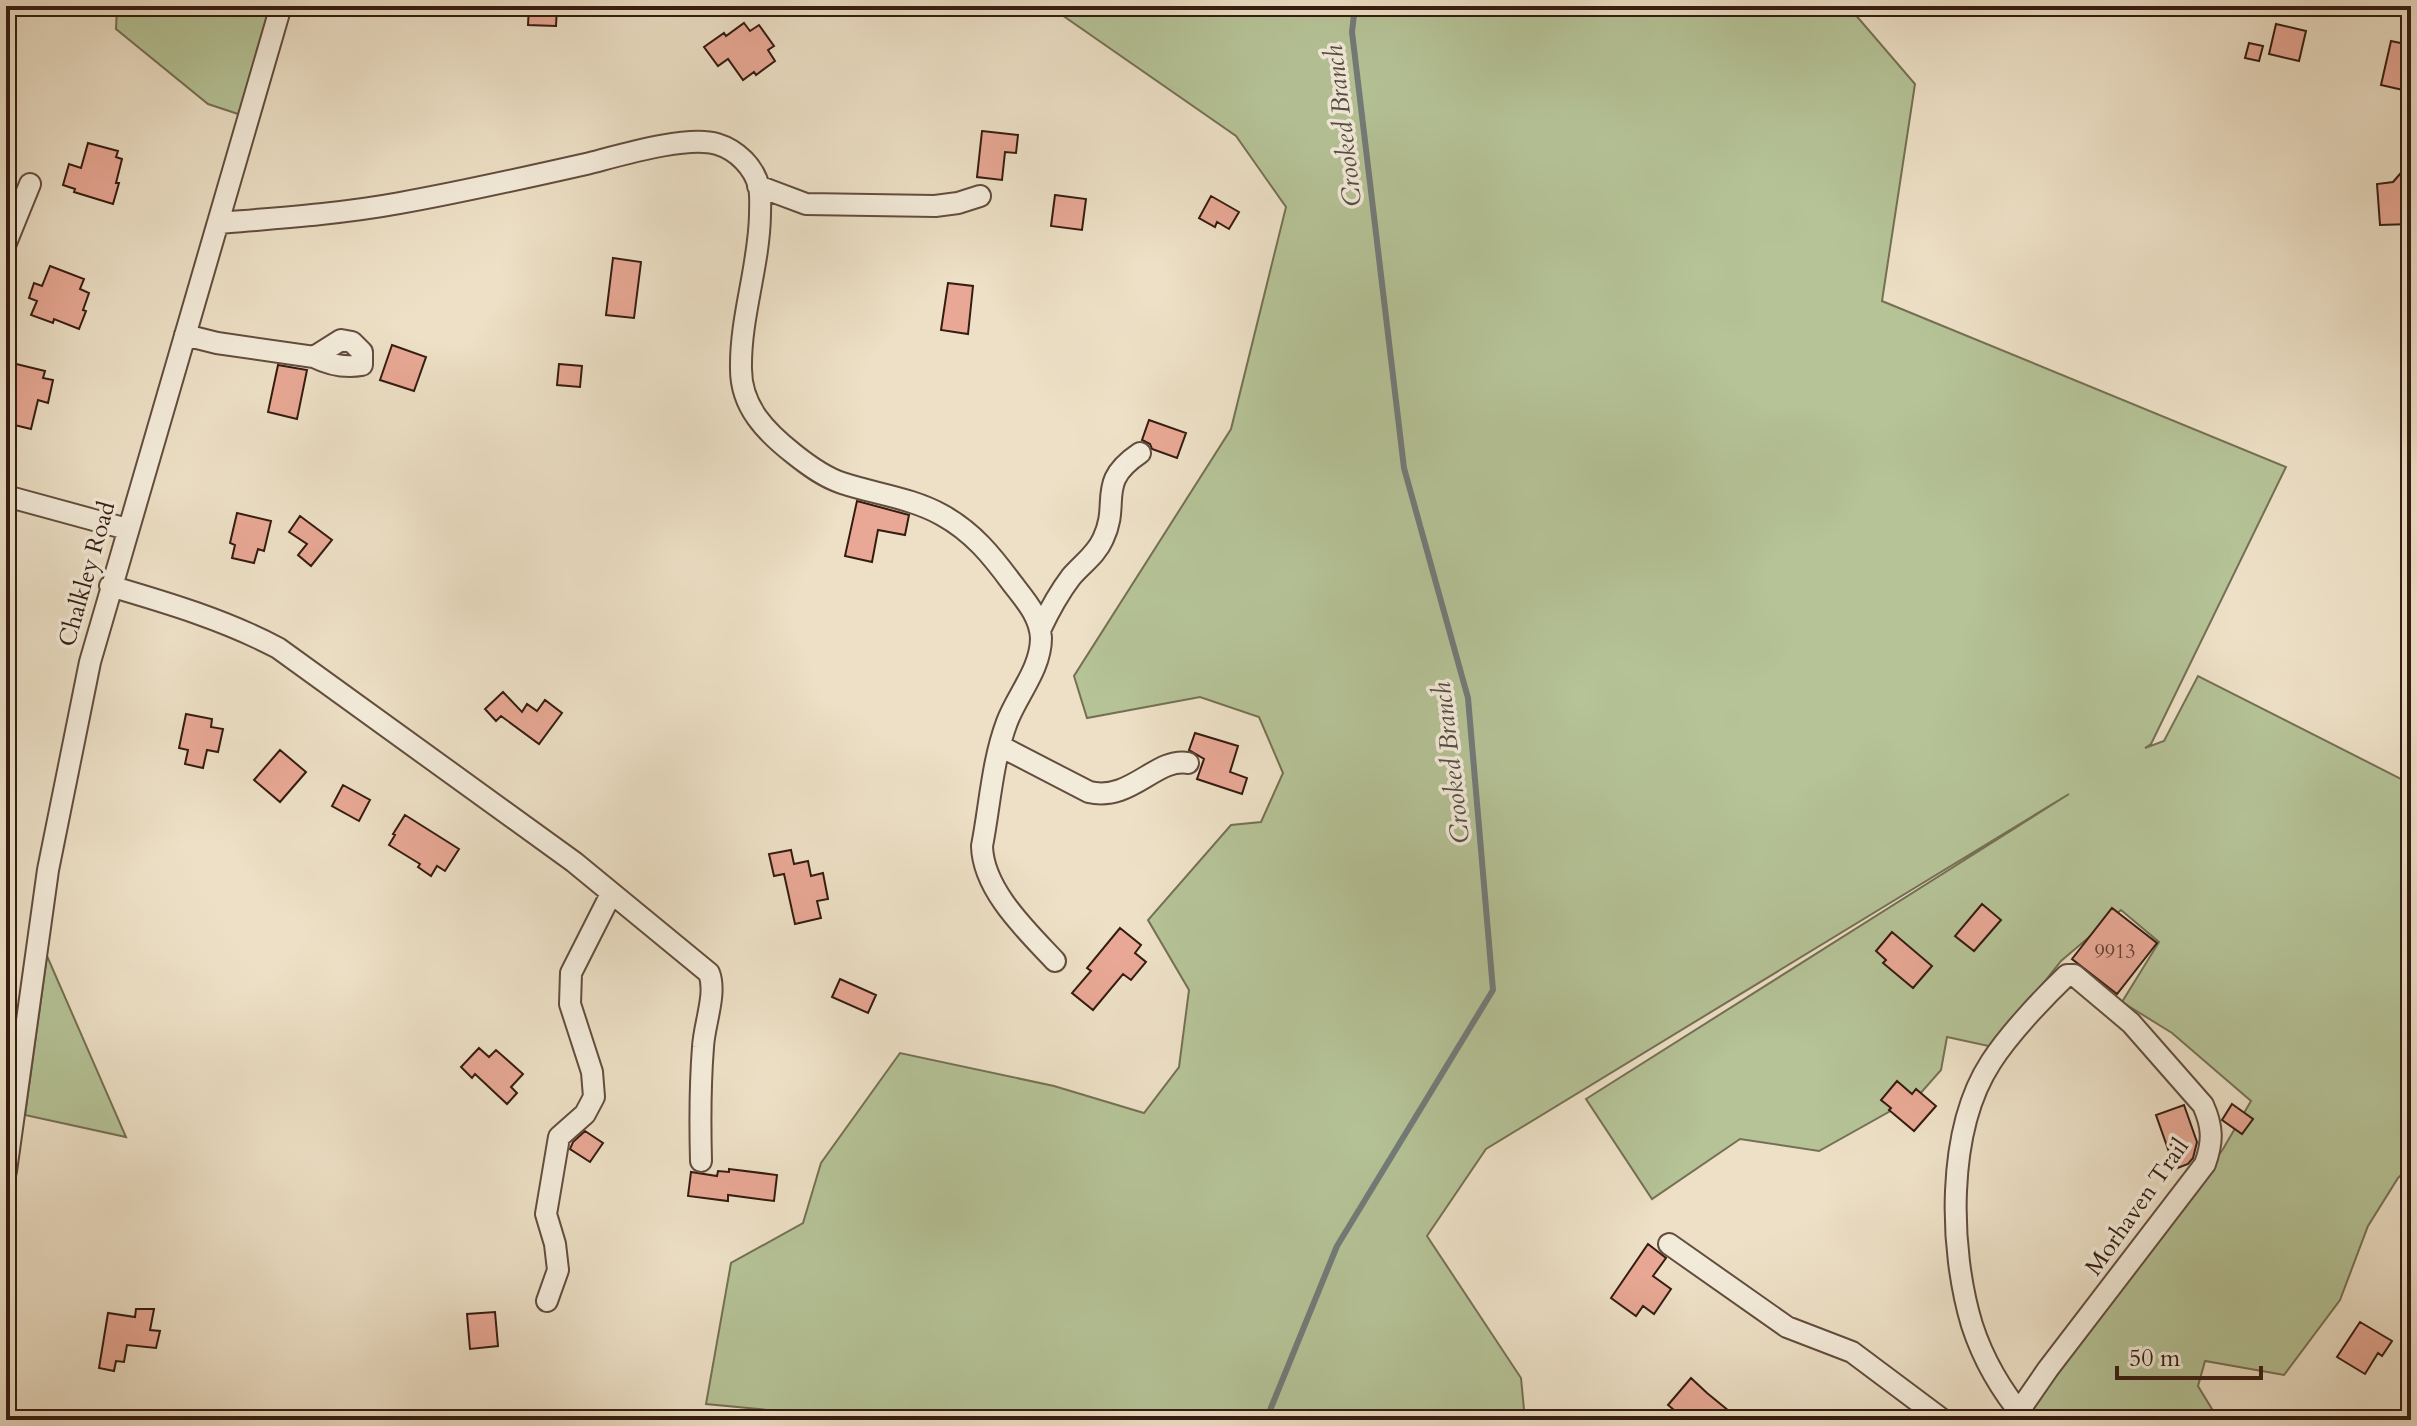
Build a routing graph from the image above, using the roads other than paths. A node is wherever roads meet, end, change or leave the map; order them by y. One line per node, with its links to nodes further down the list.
1 (281, 6): 5 (street, Chalkley Road)
2 (30, 184): 6 (street)
3 (758, 186): 4 (street); 5 (street); 13 (street)
4 (980, 196)
5 (218, 223): 7 (street, Chalkley Road)
6 (6, 243)
7 (185, 335): 8 (street); 11 (street, Chalkley Road)
8 (314, 357)
9 (1140, 453): 13 (street)
10 (6, 496): 11 (street)
11 (127, 529): 12 (street, Chalkley Road)
12 (110, 586): 16 (street); 19 (street, Chalkley Road)
13 (1040, 630): 14 (street)
14 (1000, 746): 15 (street); 17 (street)
15 (1188, 763)
16 (611, 894): 18 (street); 21 (street)
17 (1055, 961)
18 (701, 1161)
19 (6, 1171)
20 (1669, 1244): 23 (street)
21 (547, 1301)
22 (2022, 1416): 22 (street, Morhaven Trail)
23 (1943, 1420)

